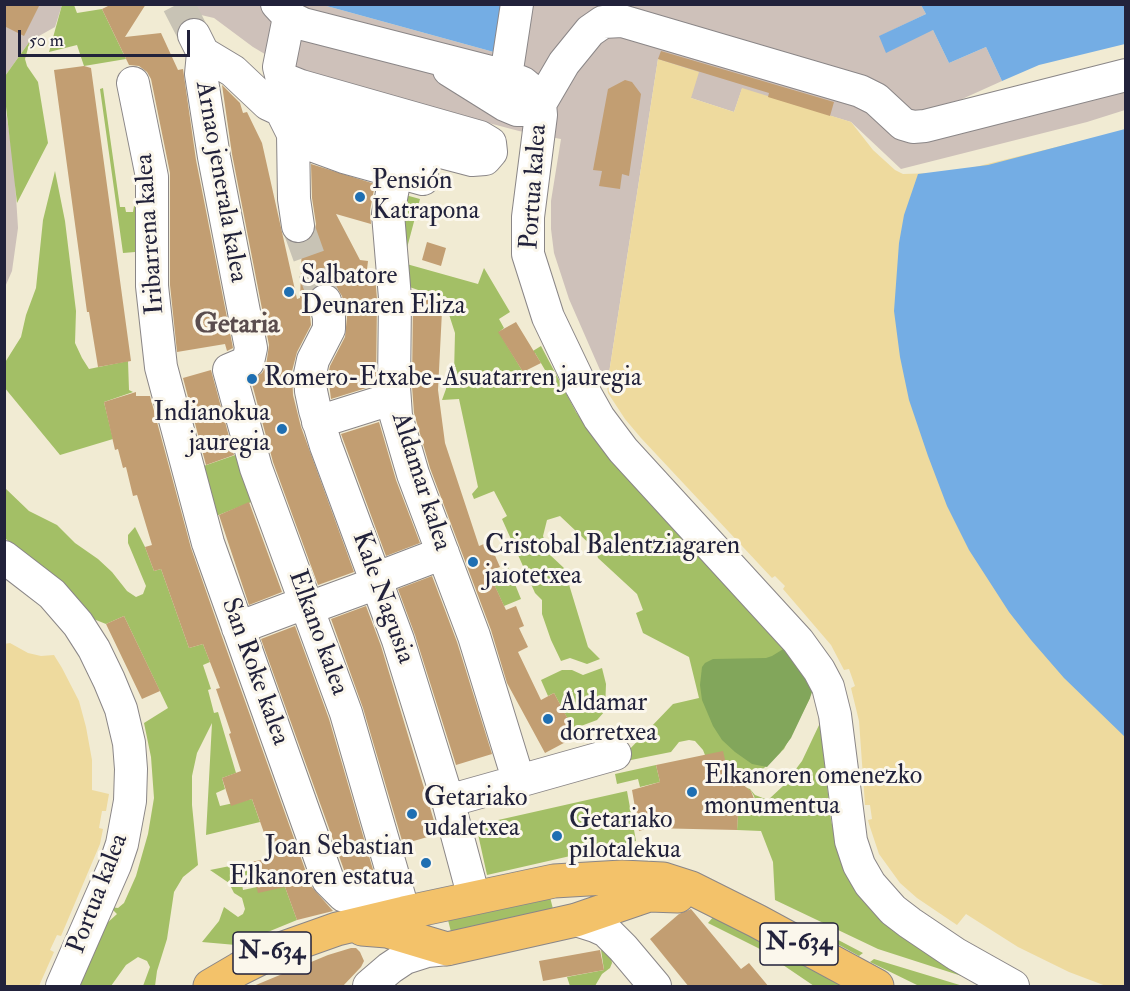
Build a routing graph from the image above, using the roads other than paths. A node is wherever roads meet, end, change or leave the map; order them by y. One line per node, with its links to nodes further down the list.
1 (517, 4): 5 (street)
2 (283, 11): 3 (street, Portua kalea); 8 (street)
3 (423, 54): 5 (street, Portua kalea); 7 (street)
4 (1125, 75): 7 (street)
5 (506, 76): 7 (street, Portua kalea)
6 (133, 83): 12 (street, Iribarrena kalea)
7 (540, 104): 36 (street, Portua kalea)
8 (287, 122): 9 (street); 11 (street, Arnao jenerala kalea); 13 (street, Aldamar kalea)
9 (298, 226)
10 (325, 302): 14 (street, Kale Nagusia)
11 (244, 365): 18 (street, Elkano kalea)
12 (165, 386): 19 (street, San Roke kalea)
13 (394, 398): 14 (street); 15 (street, Aldamar kalea)
14 (318, 422): 17 (street, Kale Nagusia)
15 (443, 554): 17 (street); 21 (street, Aldamar kalea)
16 (4, 557): 31 (street, Portua kalea)
17 (376, 581): 18 (street); 22 (street, Kale Nagusia)
18 (308, 605): 19 (street); 28 (street, Elkano kalea)
19 (238, 628): 28 (street, San Roke kalea)
20 (615, 754): 21 (street)
21 (519, 782): 22 (street)
22 (447, 801): 25 (street, Kale Nagusia)
23 (567, 880): 25 (highway, N-634); 26 (highway, N-634); 27 (highway)
24 (653, 895): 26 (highway, N-634); 27 (highway, N-634); 30 (street)
25 (474, 898): 28 (highway, N-634)
26 (721, 903): 35 (highway, N-634)
27 (591, 916): 29 (highway, N-634); 30 (street)
28 (404, 918): 29 (highway, N-634); 32 (highway, N-634); 33 (street)
29 (447, 949): 34 (street)
30 (646, 976)
31 (62, 987)
32 (210, 987)
33 (363, 987)
34 (369, 987)
35 (877, 987)
36 (1012, 987)

